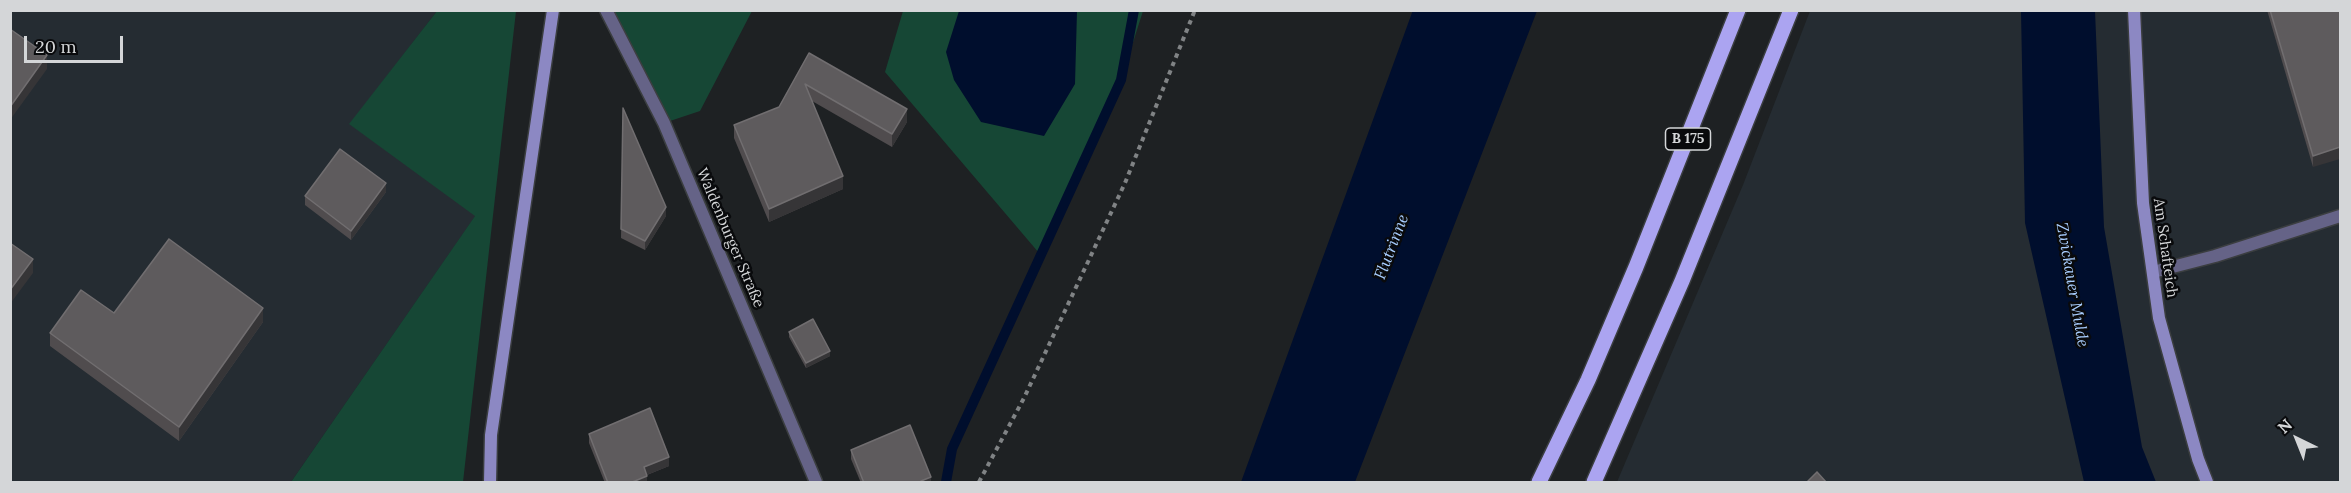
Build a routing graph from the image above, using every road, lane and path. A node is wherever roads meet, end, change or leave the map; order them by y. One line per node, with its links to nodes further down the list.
1 (553, 10): 9 (street)
2 (606, 10): 10 (street, Waldenburger Straße)
3 (1195, 10): 11 (path)
4 (1738, 10): 12 (main road, B 175)
5 (1791, 10): 13 (main road)
6 (2134, 10): 8 (street, Am Schafteich)
7 (2340, 216): 8 (street)
8 (2153, 272): 14 (street, Am Schafteich)
9 (490, 483)
10 (816, 483)
11 (979, 483)
12 (1539, 483)
13 (1594, 483)
14 (2207, 483)

